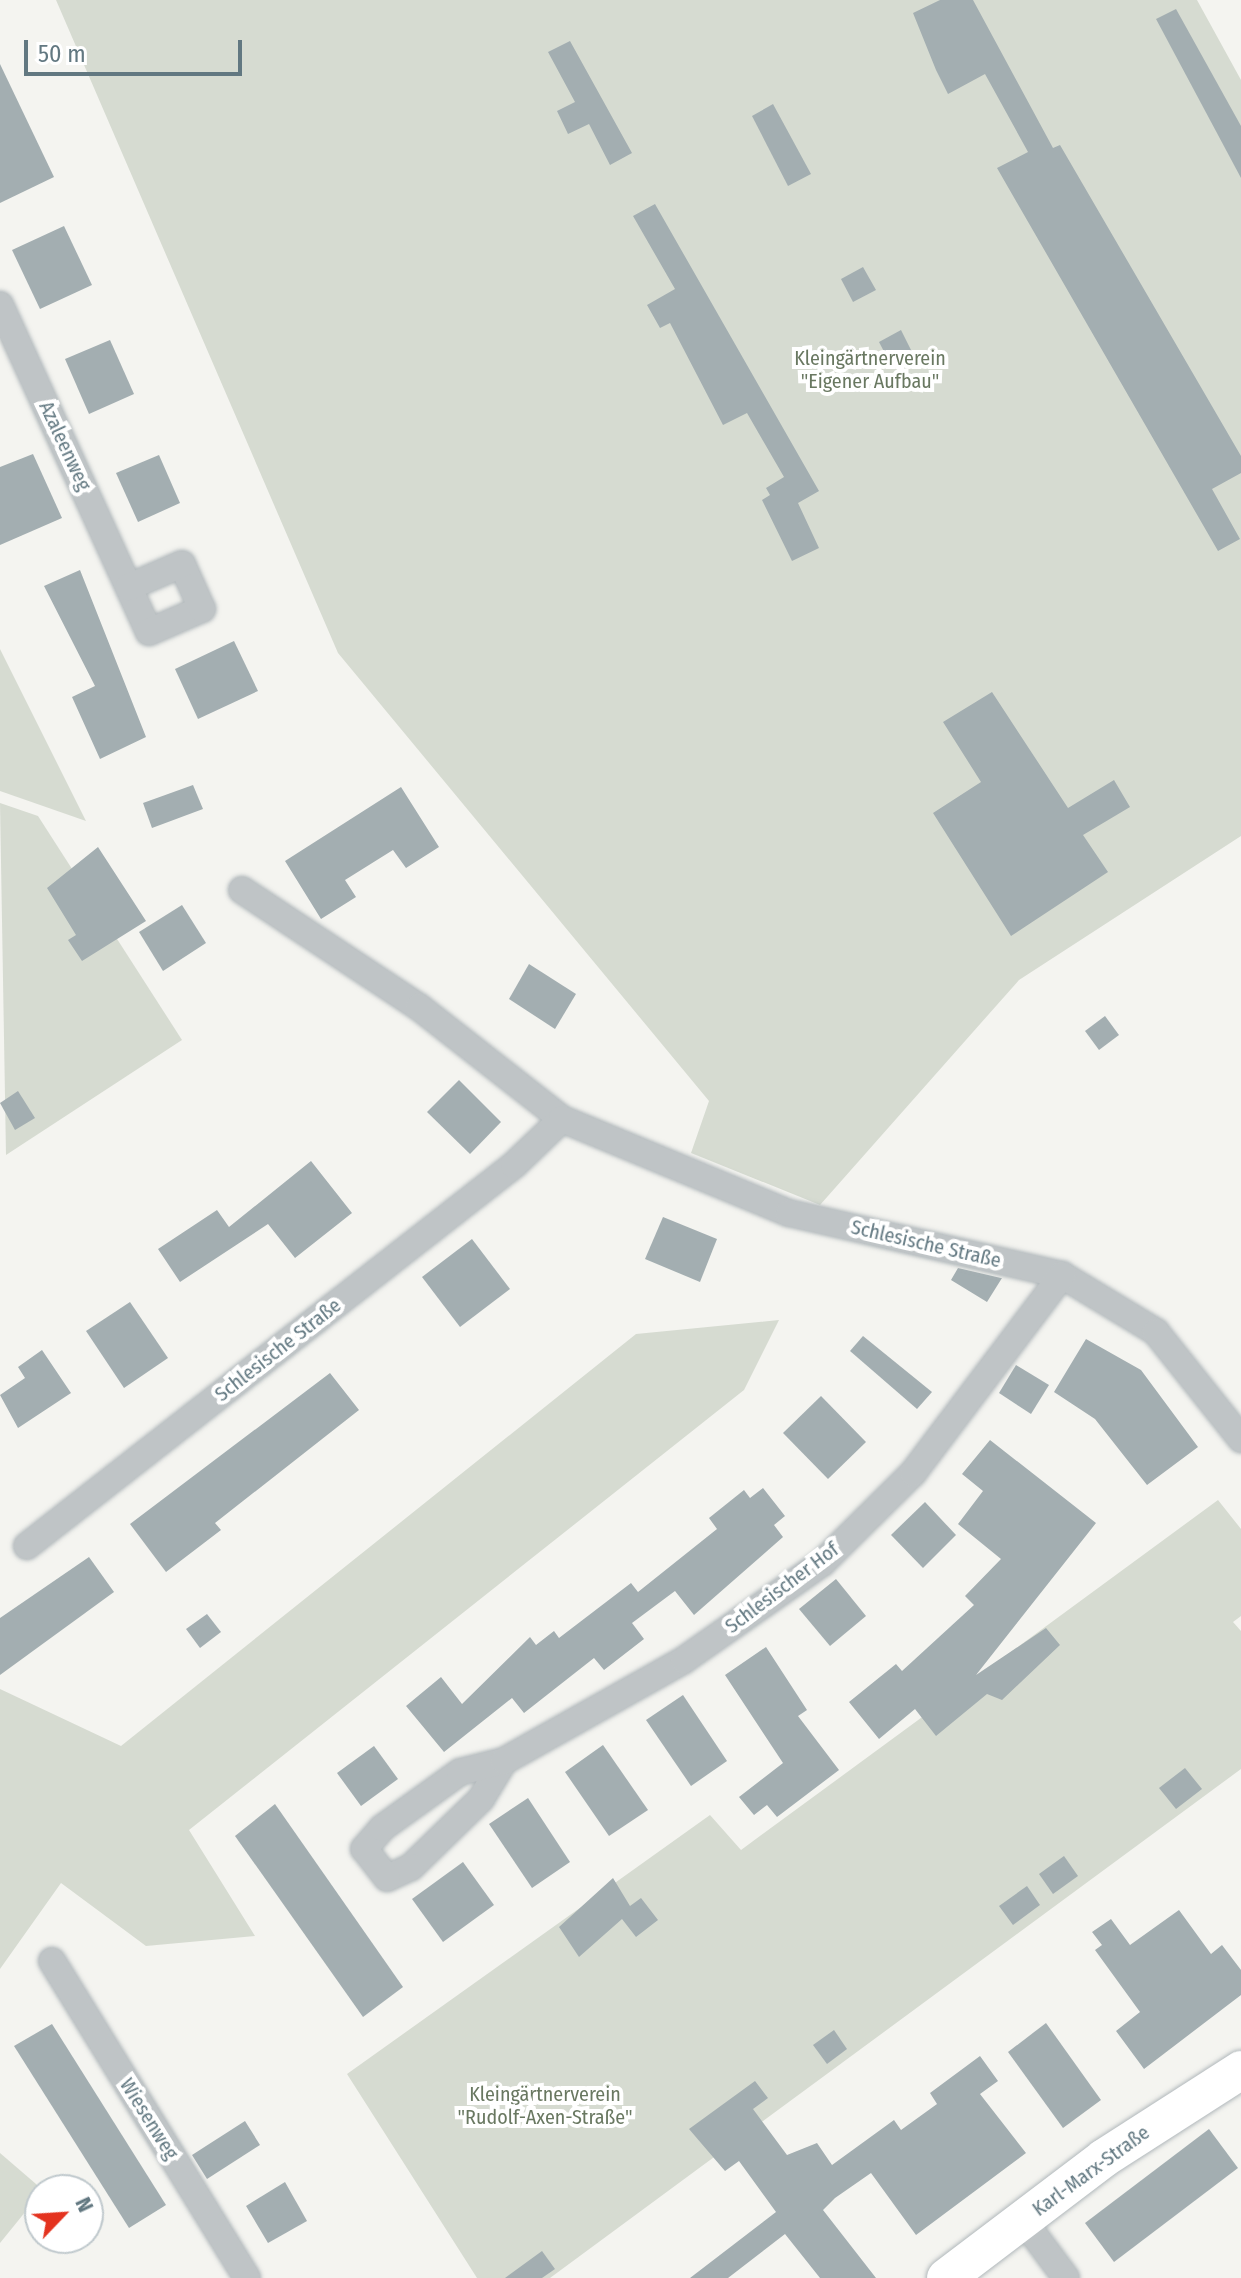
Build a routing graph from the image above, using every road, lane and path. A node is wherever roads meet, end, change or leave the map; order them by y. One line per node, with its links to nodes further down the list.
1 (0, 305): 2 (street, Azaleenweg)
2 (129, 587)
3 (242, 890): 4 (street, Schlesische Straße)
4 (562, 1119): 5 (street, Schlesische Straße); 7 (street, Schlesische Straße)
5 (1062, 1275): 6 (street, Schlesische Straße); 8 (street, Schlesischer Hof)
6 (1241, 1439)
7 (27, 1546)
8 (504, 1761): 8 (street, Schlesischer Hof)
9 (52, 1961): 12 (street, Wiesenweg)
10 (1241, 2070): 11 (main road, Karl-Marx-Straße)
11 (1023, 2220): 13 (main road, Karl-Marx-Straße); 14 (street)
12 (247, 2278)
13 (946, 2278)
14 (1066, 2278)

